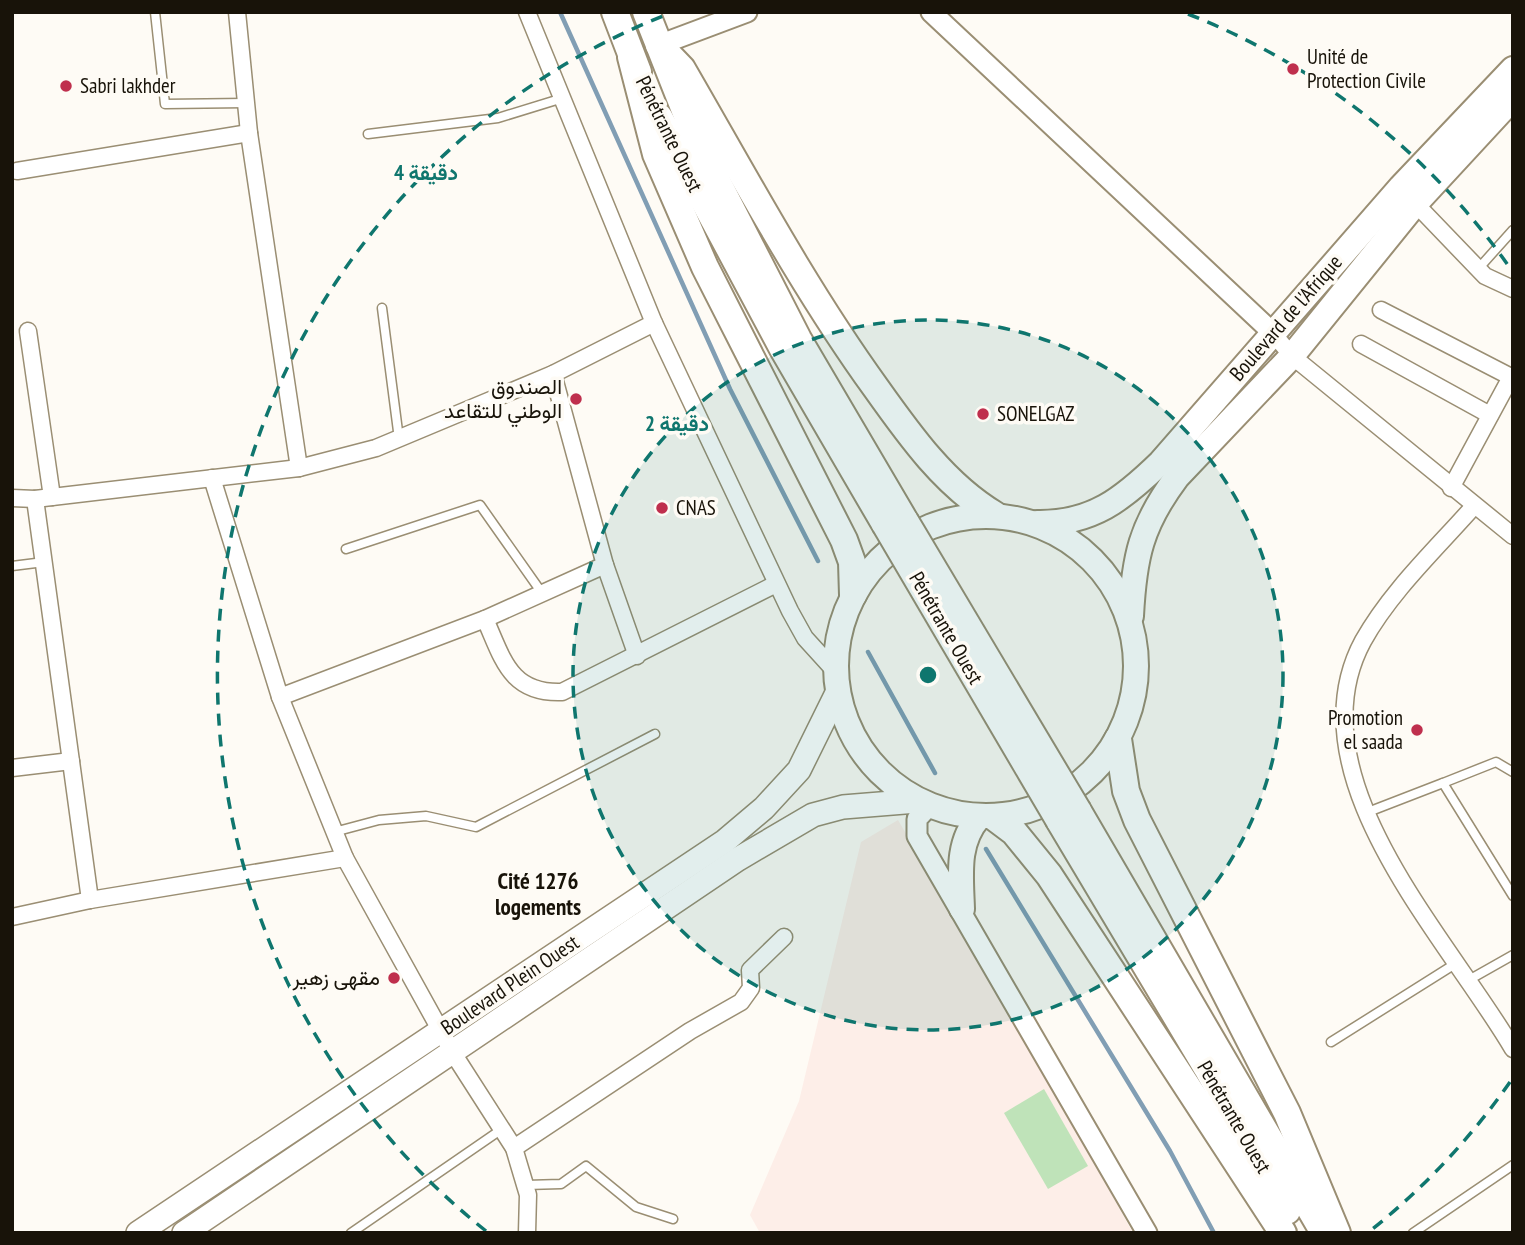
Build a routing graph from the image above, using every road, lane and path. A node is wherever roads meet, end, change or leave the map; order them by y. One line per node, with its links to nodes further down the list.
1 (155, 12): 13 (lane)
2 (237, 12): 13 (street)
3 (527, 12): 11 (street)
4 (615, 12): 9 (highway, Pénétrante Ouest)
5 (646, 12): 8 (highway, Pénétrante Ouest)
6 (747, 12): 8 (street)
7 (932, 12): 25 (street)
8 (659, 45): 39 (highway); 40 (highway, Pénétrante Ouest)
9 (631, 57): 40 (highway, Pénétrante Ouest); 49 (highway)
10 (1513, 69): 17 (main road, Boulevard de l'Afrique)
11 (563, 98): 15 (lane); 23 (street)
12 (1513, 98): 17 (main road, Boulevard de l'Afrique)
13 (246, 103): 14 (street)
14 (249, 133): 16 (street); 32 (street)
15 (368, 134)
16 (17, 171)
17 (1408, 195): 19 (street); 25 (main road, Boulevard de l'Afrique); 27 (main road, Boulevard de l'Afrique)
18 (1513, 230): 19 (lane)
19 (1478, 269): 20 (street)
20 (1513, 289)
21 (382, 308): 31 (lane)
22 (1381, 310): 29 (street)
23 (654, 323): 28 (street); 47 (street)
24 (28, 331): 35 (street)
25 (1272, 332): 27 (street); 41 (main road, Boulevard de l'Afrique)
26 (1361, 344): 30 (street)
27 (1292, 356): 34 (street); 51 (main road, Boulevard de l'Afrique)
28 (553, 374): 31 (street); 45 (street)
29 (1512, 378): 30 (street)
30 (1490, 415): 34 (street)
31 (400, 439): 32 (street)
32 (299, 468): 33 (street)
33 (212, 478): 35 (street); 54 (street)
34 (1451, 488): 38 (street)
35 (52, 497): 37 (street)
36 (12, 498): 37 (street)
37 (35, 499): 44 (street)
38 (1474, 506): 42 (street); 62 (street)
39 (995, 515): 41 (main road); 49 (main road)
40 (895, 522): 63 (highway, Pénétrante Ouest, bridge)
41 (1034, 523): 51 (main road)
42 (1513, 536)
43 (346, 549): 48 (lane)
44 (44, 562): 46 (lane); 57 (street)
45 (605, 565): 48 (street); 52 (street)
46 (12, 566)
47 (776, 584): 52 (street); 53 (street)
48 (542, 593): 50 (street)
49 (853, 595): 53 (main road)
50 (485, 619): 52 (street); 54 (street)
51 (1130, 620): 56 (main road)
52 (636, 656)
53 (836, 682): 61 (main road); 75 (main road, Boulevard Plein Ouest)
54 (279, 698): 65 (street)
55 (655, 734): 65 (lane)
56 (1118, 739): 64 (main road); 93 (highway)
57 (71, 761): 58 (street); 68 (street)
58 (12, 768)
59 (1513, 772): 60 (lane)
60 (1443, 783): 62 (lane); 67 (lane)
61 (923, 803): 64 (main road); 69 (street); 79 (main road, Boulevard Plein Ouest)
62 (1367, 812): 73 (street)
63 (1069, 815): 91 (highway, Pénétrante Ouest); 92 (highway, Pénétrante Ouest)
64 (987, 817): 69 (main road); 90 (highway)
65 (334, 832): 66 (street)
66 (345, 858): 68 (street); 75 (street)
67 (1513, 896)
68 (90, 900): 70 (street)
69 (962, 909): 89 (street)
70 (12, 917)
71 (784, 937): 81 (street)
72 (1513, 955): 74 (lane)
73 (1455, 964): 74 (street); 77 (lane)
74 (1467, 981): 76 (street)
75 (441, 1031): 79 (street); 85 (main road, Boulevard Plein Ouest)
76 (1508, 1032): 78 (street)
77 (1331, 1042)
78 (1513, 1049)
79 (453, 1053): 80 (street); 86 (main road, Boulevard Plein Ouest)
80 (502, 1129): 81 (street); 87 (lane)
81 (514, 1148): 83 (street)
82 (1513, 1165): 94 (lane)
83 (526, 1185): 84 (lane); 88 (street)
84 (673, 1219)
85 (138, 1233)
86 (184, 1233)
87 (351, 1233)
88 (527, 1233)
89 (1147, 1233)
90 (1283, 1233)
91 (1300, 1233)
92 (1324, 1233)
93 (1337, 1233)
94 (1413, 1233)

